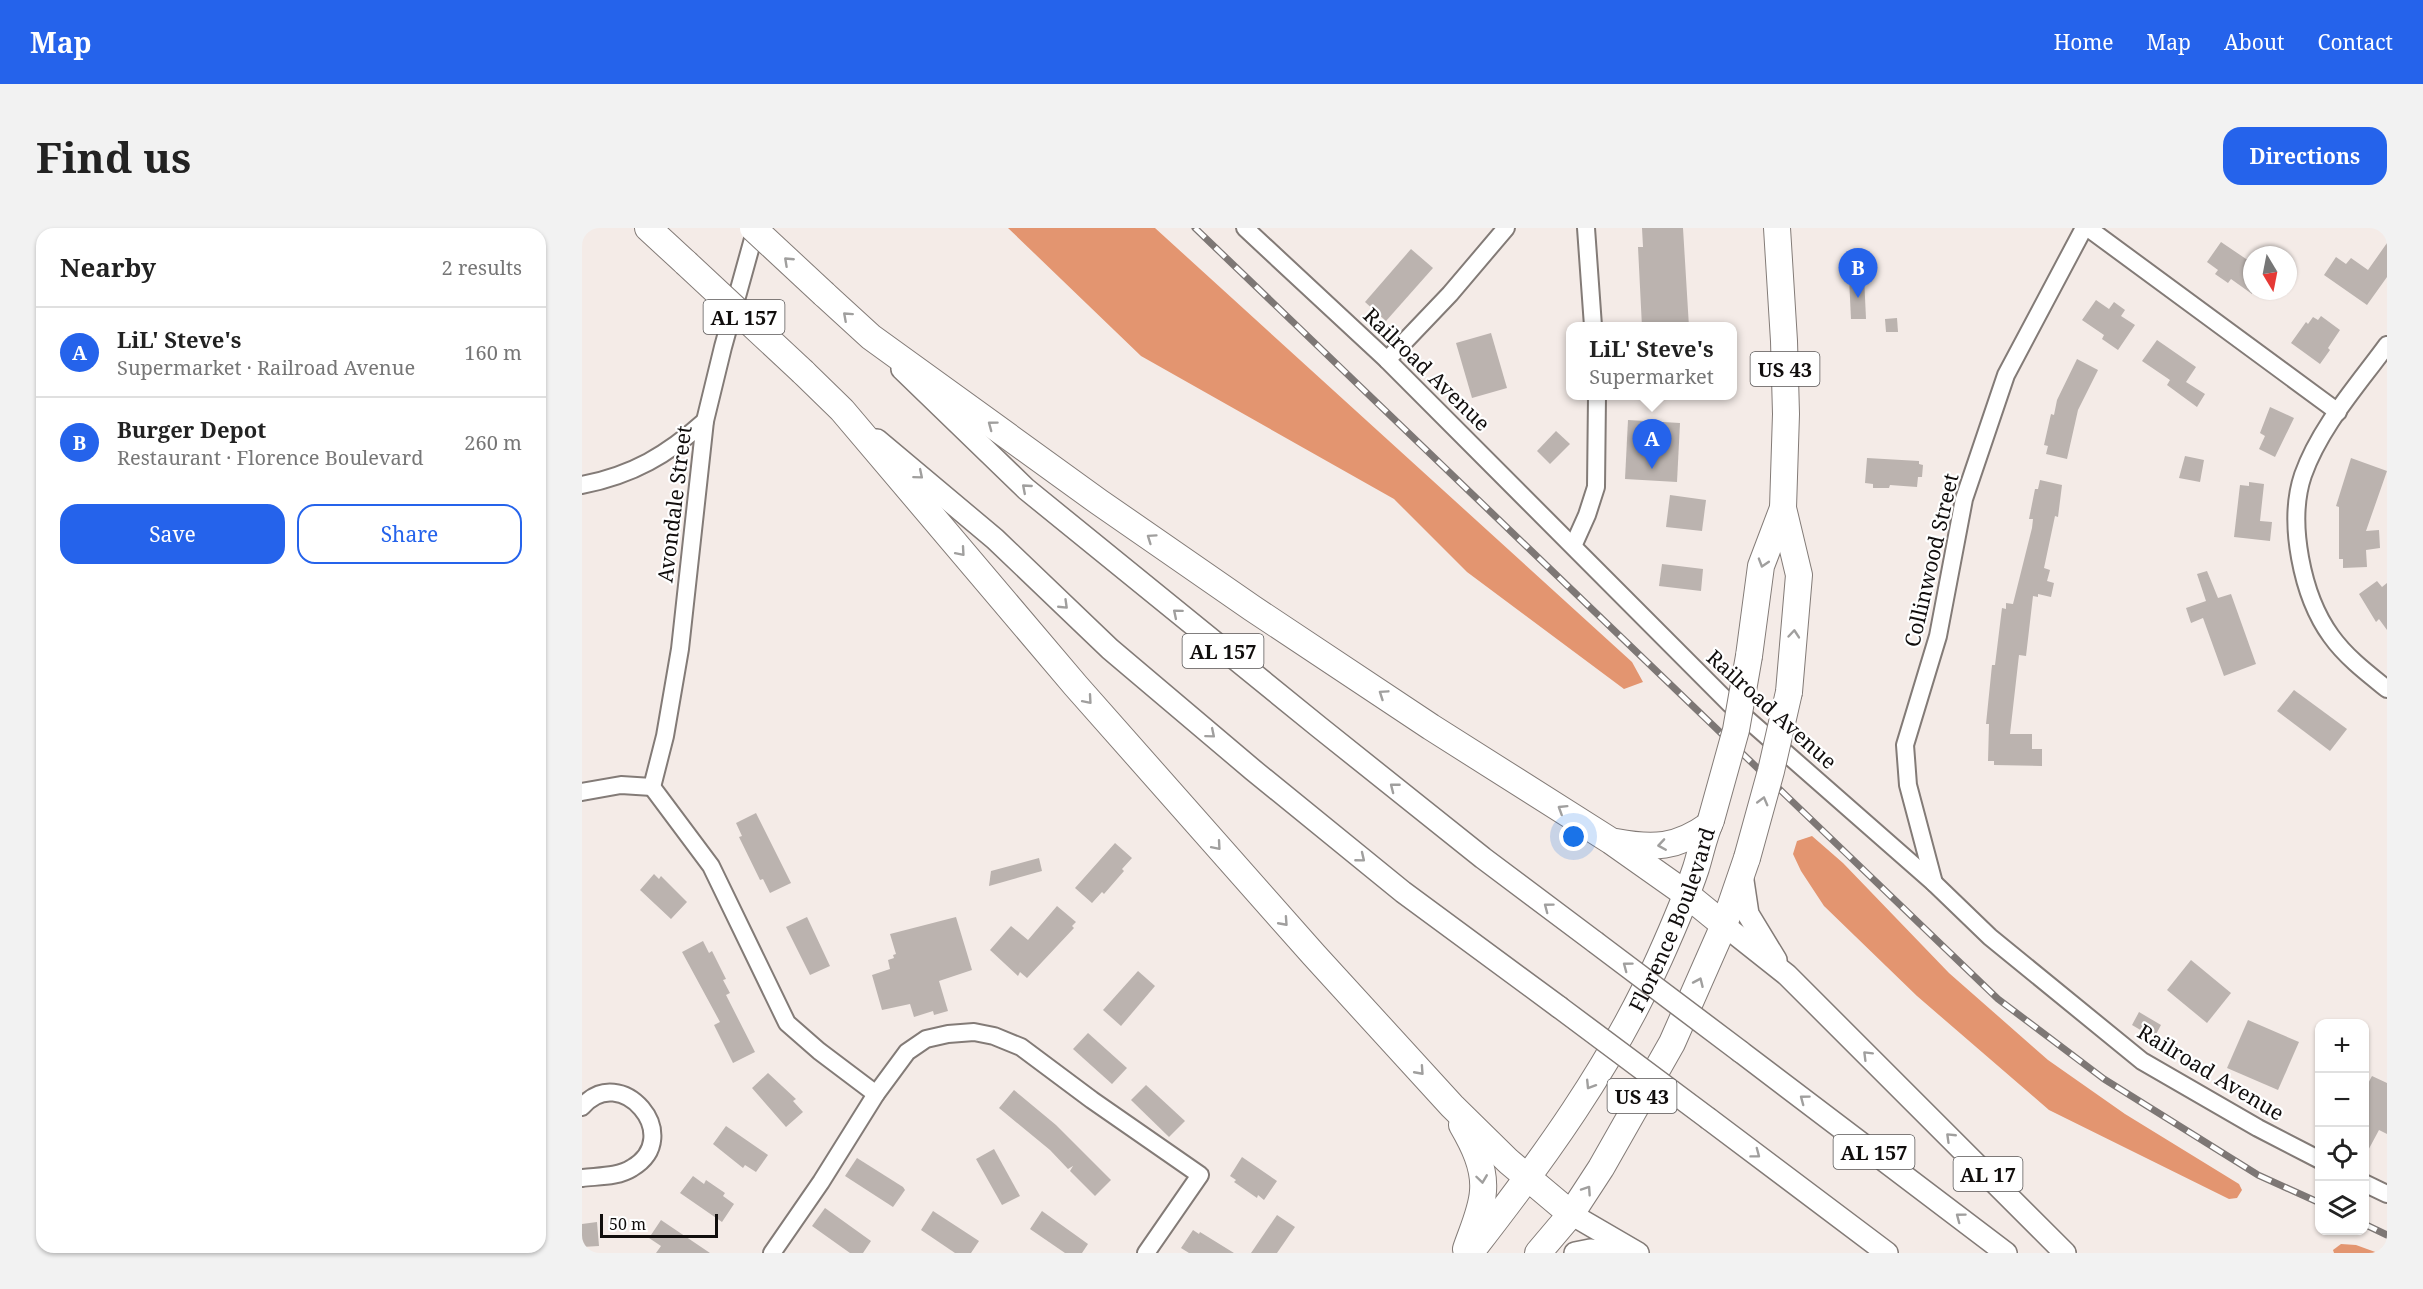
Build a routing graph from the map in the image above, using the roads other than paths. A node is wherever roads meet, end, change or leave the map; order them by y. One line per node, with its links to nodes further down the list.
1 (648, 228): 13 (highway, AL 157, bridge)
2 (754, 228): 9 (highway, AL 157, one-way to 2, bridge); 15 (street, Avondale Street)
3 (1245, 228): 11 (street, Railroad Avenue)
4 (1506, 228): 11 (street)
5 (1586, 228): 8 (street)
6 (1777, 228): 17 (highway, Florence Boulevard / US 43)
7 (2086, 228): 14 (street); 25 (street, Collinwood Street)
8 (1593, 322)
9 (871, 337): 23 (highway, one-way to 9); 46 (main road, AL 157, one-way to 9, bridge)
10 (2387, 345): 14 (street)
11 (1387, 360): 18 (street, Railroad Avenue)
12 (1597, 400): 18 (street)
13 (842, 410): 30 (highway, one-way to 30); 45 (main road, AL 157, one-way to 45, bridge)
14 (2338, 411): 19 (street)
15 (705, 422): 16 (street); 20 (street, Avondale Street)
16 (582, 485)
17 (1783, 508): 22 (highway, Florence Boulevard / US 43, one-way to 22, bridge); 24 (highway, Florence Boulevard / US 43, one-way to 17, bridge)
18 (1574, 544): 25 (street, Railroad Avenue)
19 (2387, 689)
20 (652, 787): 21 (street); 29 (street)
21 (582, 792)
22 (1710, 823): 23 (highway, one-way to 23); 26 (highway, Florence Boulevard / US 43)
23 (1611, 841): 26 (highway)
24 (1744, 866): 27 (highway, Florence Boulevard / US 43); 28 (main road, AL 17)
25 (1934, 883): 32 (street, Railroad Avenue)
26 (1686, 894): 27 (highway); 34 (highway, Florence Boulevard / US 43, one-way to 34)
27 (1724, 925): 28 (main road); 37 (highway, Florence Boulevard / US 43, one-way to 27)
28 (1787, 975): 47 (main road, AL 17, one-way to 28)
29 (876, 1094): 38 (street); 39 (street)
30 (1452, 1106): 34 (highway); 40 (highway, one-way to 40)
31 (582, 1107): 33 (street)
32 (2315, 1158)
33 (582, 1178)
34 (1528, 1179): 37 (highway); 40 (highway, Florence Boulevard / US 43)
35 (2369, 1185): 36 (street)
36 (2387, 1194)
37 (1571, 1214): 41 (highway, Florence Boulevard / US 43); 44 (main road)
38 (772, 1253)
39 (1146, 1253)
40 (1467, 1253)
41 (1538, 1253)
42 (1575, 1253): 43 (main road)
43 (1616, 1253)
44 (1638, 1253)
45 (1887, 1253)
46 (2006, 1253)
47 (2065, 1253)

